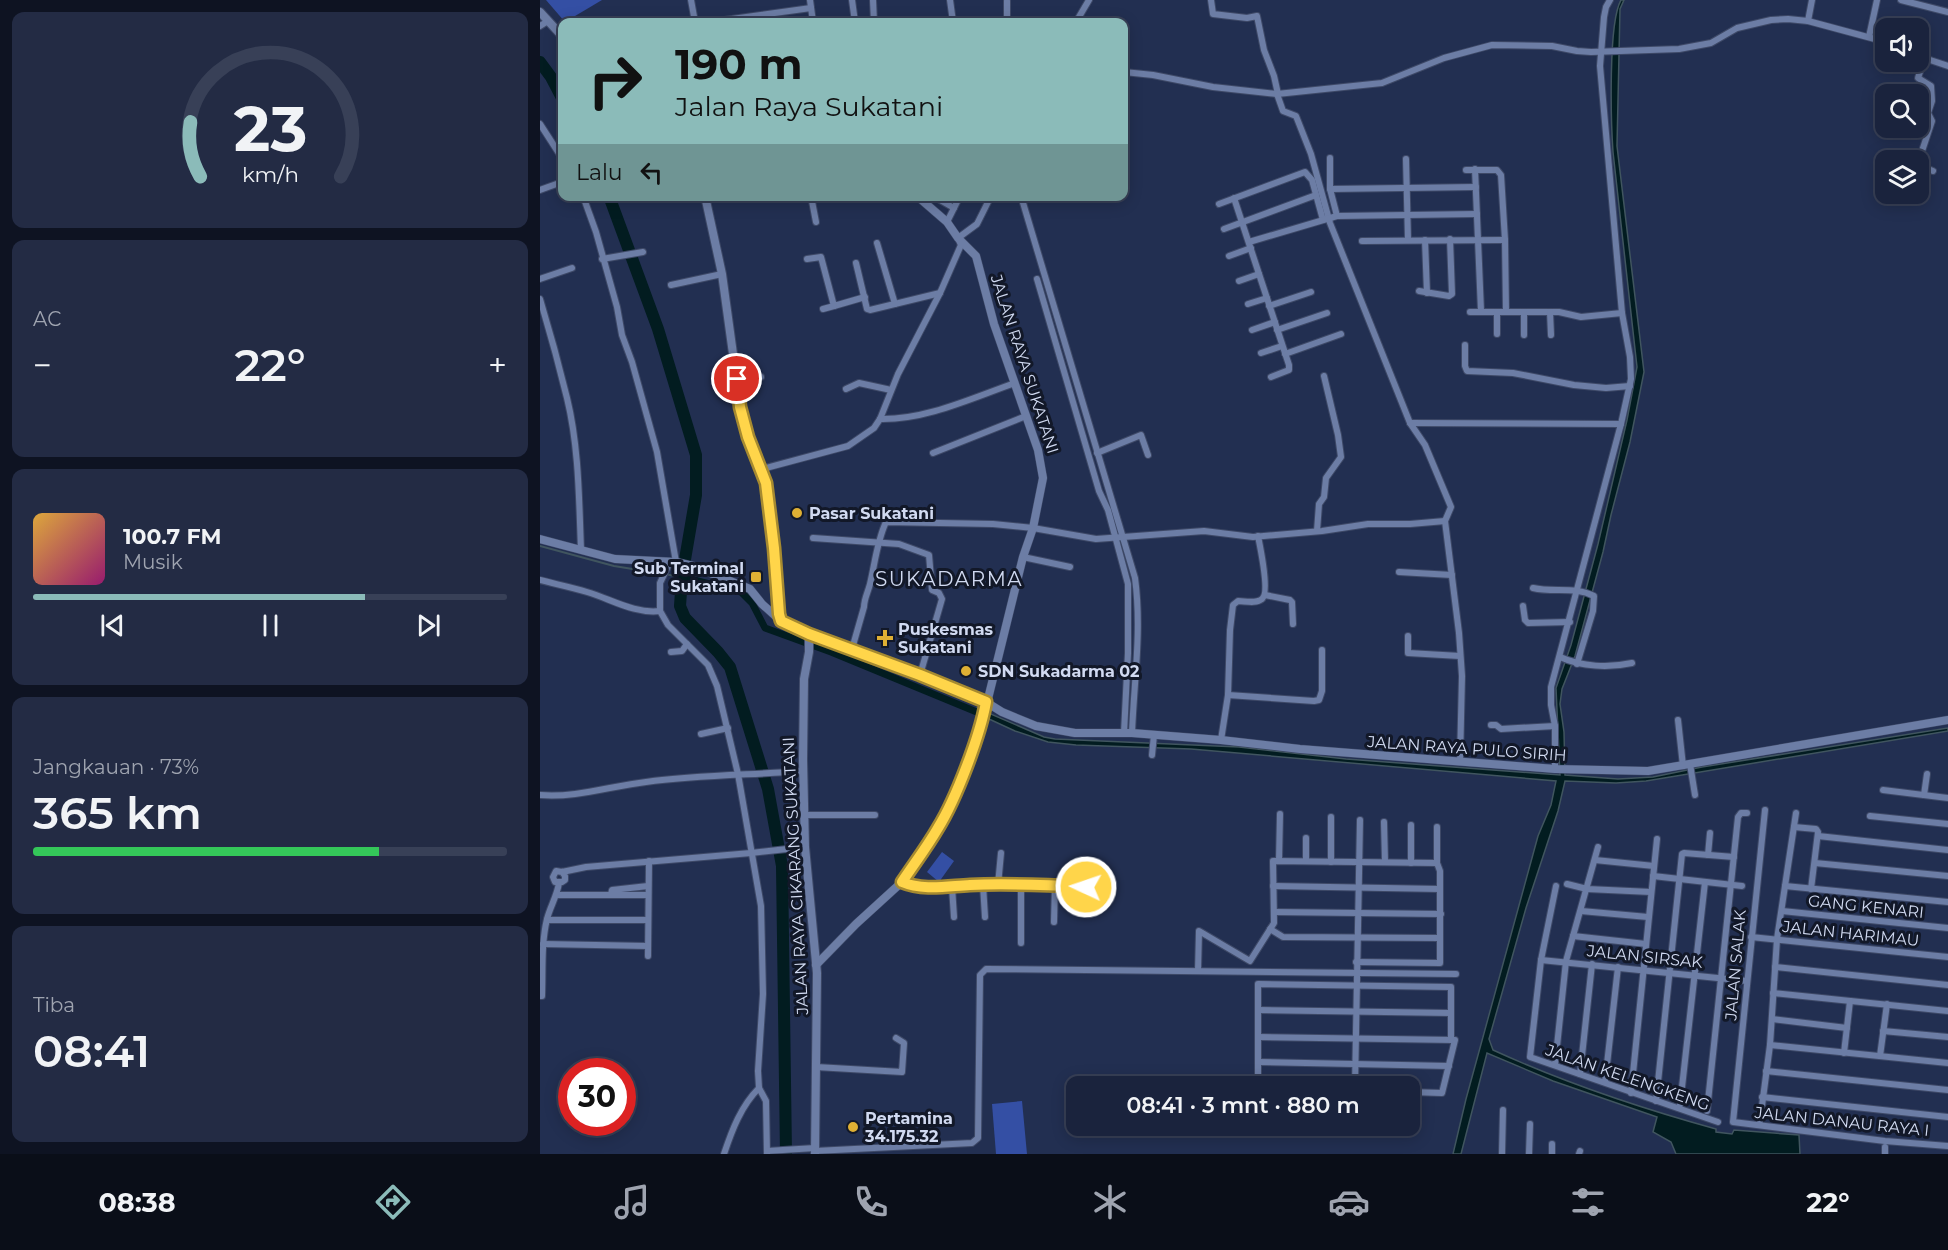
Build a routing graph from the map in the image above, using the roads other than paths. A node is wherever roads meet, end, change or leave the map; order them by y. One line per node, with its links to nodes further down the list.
1 (691, 0): 16 (street)
2 (810, 0): 13 (street)
3 (852, 0): 19 (street)
4 (873, 0): 20 (street)
5 (950, 0): 21 (street)
6 (1089, 0): 23 (street)
7 (1211, 0): 35 (street)
8 (1610, 0): 30 (street)
9 (1812, 0): 25 (street)
10 (1877, 0): 28 (street)
11 (1901, 0): 15 (street)
12 (1006, 1): 22 (street)
13 (811, 8): 17 (street); 18 (street)
14 (540, 12): 24 (main road)
15 (1948, 12)
16 (694, 18)
17 (739, 18)
18 (812, 18)
19 (854, 18)
20 (874, 18)
21 (952, 18)
22 (1007, 18)
23 (1078, 18)
24 (548, 21): 26 (street); 27 (main road)
25 (1808, 21): 28 (street); 30 (street)
26 (540, 26)
27 (558, 32)
28 (1869, 37): 29 (street)
29 (1875, 39)
30 (1603, 51): 35 (street); 110 (street)
31 (1929, 60): 32 (street)
32 (1948, 66)
33 (1128, 72): 35 (street)
34 (1919, 72): 37 (street)
35 (1277, 94): 65 (street)
36 (540, 124): 38 (street)
37 (1923, 150)
38 (558, 152)
39 (1330, 158): 48 (street)
40 (1406, 159): 47 (street)
41 (1476, 169): 43 (street); 46 (street); 75 (street)
42 (1929, 169): 44 (street)
43 (1466, 170)
44 (1933, 171)
45 (558, 183): 49 (street)
46 (1476, 187): 47 (street); 63 (street)
47 (1406, 188): 48 (street); 62 (street)
48 (1330, 189): 64 (street)
49 (540, 190)
50 (1316, 195): 51 (street); 65 (street); 68 (street)
51 (1234, 198): 60 (street); 68 (street)
52 (585, 201): 81 (street)
53 (706, 201): 85 (main road)
54 (812, 201): 66 (street)
55 (925, 201): 67 (street, JALAN RAYA SUKATANI)
56 (942, 201): 61 (street)
57 (958, 201): 61 (street)
58 (988, 201): 70 (street)
59 (1022, 201): 130 (street)
60 (1219, 204)
61 (954, 208): 67 (street)
62 (1407, 214): 63 (street); 64 (street); 72 (street)
63 (1477, 214): 74 (street)
64 (1337, 216): 65 (street)
65 (1326, 219): 78 (street); 134 (street)
66 (816, 222)
67 (947, 222): 70 (street, JALAN RAYA SUKATANI)
68 (1242, 223): 69 (street); 78 (street)
69 (1224, 230)
70 (958, 238): 93 (street); 126 (street, JALAN RAYA SUKATANI)
71 (1450, 239): 73 (street); 74 (street); 94 (street)
72 (1408, 240): 73 (street); 76 (street)
73 (1425, 240): 94 (street)
74 (1479, 240): 75 (street); 103 (street)
75 (1505, 240): 106 (street)
76 (1362, 241)
77 (877, 243): 98 (street)
78 (1250, 245): 80 (street); 86 (street)
79 (643, 252): 81 (street)
80 (1229, 256)
81 (602, 259): 151 (street)
82 (807, 259): 100 (street)
83 (856, 263): 95 (street)
84 (572, 268): 87 (street)
85 (722, 274): 90 (street); 125 (main road)
86 (1259, 274): 89 (street); 96 (street)
87 (540, 279)
88 (1037, 279): 131 (street)
89 (1239, 281)
90 (671, 285)
91 (1419, 291): 94 (street)
92 (1311, 292): 101 (street)
93 (940, 293): 98 (street); 129 (street)
94 (1427, 293)
95 (865, 297): 98 (street); 100 (street)
96 (1267, 298): 99 (street); 101 (street)
97 (540, 299): 149 (street)
98 (895, 304)
99 (1248, 304)
100 (834, 306): 102 (street)
101 (1269, 306): 111 (street)
102 (823, 309)
103 (1481, 311): 104 (street); 105 (street)
104 (1470, 312)
105 (1497, 312): 106 (street); 115 (street)
106 (1506, 312): 107 (street)
107 (1524, 312): 108 (street); 116 (street)
108 (1550, 312): 110 (street); 117 (street)
109 (1327, 313): 113 (street)
110 (1622, 313): 127 (street)
111 (1275, 321): 112 (street); 113 (street)
112 (1252, 330)
113 (1277, 330): 119 (street)
114 (1341, 334): 121 (street)
115 (1497, 334)
116 (1524, 335)
117 (1551, 335)
118 (1465, 345): 127 (street)
119 (1282, 346): 120 (street); 121 (street)
120 (1261, 353)
121 (1285, 354): 124 (street)
122 (1324, 376): 142 (street)
123 (762, 377): 125 (street)
124 (1271, 377)
125 (737, 379): 139 (main road)
126 (1015, 383): 132 (street, JALAN RAYA SUKATANI); 133 (street)
127 (1629, 386): 135 (street)
128 (846, 389): 129 (street)
129 (891, 390): 133 (street)
130 (1085, 411): 131 (street); 137 (street)
131 (1077, 413): 146 (street)
132 (1026, 416): 136 (street); 141 (street, JALAN RAYA SUKATANI)
133 (880, 419): 139 (street)
134 (1410, 423): 135 (street); 140 (street)
135 (1621, 424): 157 (street)
136 (933, 453)
137 (1097, 453): 138 (street); 143 (street)
138 (1148, 455)
139 (762, 469): 163 (main road)
140 (1444, 521): 142 (street); 154 (street)
141 (1033, 528): 146 (street); 148 (street); 150 (street, JALAN RAYA SUKATANI)
142 (1317, 531): 144 (street)
143 (1126, 536): 144 (street); 146 (street); 158 (street)
144 (1258, 536): 160 (street)
145 (813, 538): 148 (street)
146 (1115, 538): 159 (street)
147 (540, 539): 149 (street)
148 (878, 541): 169 (street); 180 (street)
149 (580, 550): 151 (street)
150 (1023, 557): 152 (street); 182 (street, JALAN RAYA SUKATANI)
151 (676, 562): 162 (street); 163 (street)
152 (1071, 567)
153 (1399, 572): 154 (street)
154 (1452, 575): 174 (street)
155 (540, 580): 162 (street)
156 (1533, 588): 157 (street)
157 (1580, 590): 164 (street); 176 (street)
158 (1137, 594): 159 (street); 173 (street)
159 (1128, 595): 172 (street)
160 (1265, 595): 165 (street); 181 (street)
161 (1523, 606): 164 (street)
162 (660, 611): 168 (street)
163 (781, 621): 167 (main road)
164 (1570, 622): 175 (street)
165 (1293, 624)
166 (1408, 636): 174 (street)
167 (809, 637): 169 (street); 196 (main road, JALAN RAYA CIKARANG SUKATANI)
168 (687, 644): 171 (street); 187 (street)
169 (852, 650): 180 (street)
170 (1322, 650): 181 (street)
171 (671, 652)
172 (1128, 653): 173 (street); 179 (street)
173 (1137, 653): 178 (street)
174 (1460, 656): 193 (street)
175 (1562, 658): 176 (street); 186 (street)
176 (1576, 663): 177 (street)
177 (1632, 663)
178 (1136, 668): 179 (street); 188 (street)
179 (1127, 672): 188 (street)
180 (920, 675): 182 (street)
181 (1228, 695): 191 (street)
182 (985, 706): 188 (street, JALAN RAYA PULO SIRIH); 243 (street, JALAN RAYA SUKATANI)
183 (1678, 720): 194 (street)
184 (1948, 720): 194 (street, JALAN RAYA PULO SIRIH)
185 (1491, 725): 186 (street)
186 (1555, 726): 195 (street)
187 (728, 728): 189 (street); 197 (street)
188 (1128, 733): 190 (street, JALAN RAYA PULO SIRIH)
189 (701, 734)
190 (1154, 737): 191 (street, JALAN RAYA PULO SIRIH); 192 (street)
191 (1221, 740): 193 (street, JALAN RAYA PULO SIRIH)
192 (1152, 752)
193 (1460, 761): 195 (street, JALAN RAYA PULO SIRIH)
194 (1688, 766): 195 (street, JALAN RAYA PULO SIRIH); 201 (street)
195 (1560, 769)
196 (803, 771): 197 (street); 208 (main road, JALAN RAYA CIKARANG SUKATANI)
197 (738, 774): 200 (street); 225 (street)
198 (1927, 774): 202 (street)
199 (1883, 790): 202 (street)
200 (540, 795)
201 (1695, 795)
202 (1924, 795): 203 (street)
203 (1948, 798)
204 (1765, 810): 283 (street, JALAN SALAK)
205 (1747, 813): 228 (street)
206 (1796, 813): 217 (street)
207 (1280, 814): 231 (street)
208 (805, 815): 209 (street); 222 (main road, JALAN RAYA CIKARANG SUKATANI)
209 (875, 815)
210 (1870, 816): 214 (street)
211 (1331, 817): 233 (street)
212 (1360, 820): 234 (street)
213 (1384, 822): 235 (street)
214 (1948, 824)
215 (1411, 825): 236 (street)
216 (1437, 827): 237 (street)
217 (1794, 827): 219 (street); 255 (street)
218 (1710, 833): 227 (street)
219 (1818, 836): 224 (street); 238 (street)
220 (1306, 838): 232 (street)
221 (1657, 839): 239 (street)
222 (802, 847): 225 (street); 296 (main road, JALAN RAYA CIKARANG SUKATANI)
223 (1598, 847): 229 (street)
224 (1948, 850)
225 (751, 853): 230 (street); 339 (street)
226 (1001, 853): 248 (street)
227 (1708, 855): 228 (street); 242 (street)
228 (1734, 857): 250 (street)
229 (1595, 860): 239 (street); 260 (street)
230 (649, 861): 251 (street); 264 (street)
231 (1279, 861): 232 (street); 252 (street)
232 (1306, 861): 233 (street)
233 (1331, 862): 234 (street)
234 (1359, 862): 235 (street); 258 (street)
235 (1385, 862): 236 (street)
236 (1411, 863): 237 (street)
237 (1437, 863): 259 (street)
238 (1815, 863): 241 (street); 261 (street)
239 (1654, 866): 240 (street)
240 (1653, 876): 242 (street); 262 (street)
241 (1948, 876)
242 (1680, 879): 244 (street); 302 (street)
243 (902, 882): 256 (street); 296 (street, JALAN RAYA SUKATANI)
244 (1705, 882): 250 (street); 304 (street)
245 (1021, 884): 248 (street); 249 (street); 286 (street)
246 (1567, 884): 260 (street)
247 (983, 885): 248 (street); 256 (street); 274 (street)
248 (998, 885)
249 (1055, 885): 257 (street); 278 (street)
250 (1731, 885): 254 (street); 305 (street)
251 (648, 886): 263 (street); 265 (street)
252 (1273, 886): 258 (street); 269 (street)
253 (1556, 886): 292 (street)
254 (1742, 886)
255 (1785, 886): 261 (street); 268 (street)
256 (952, 887): 273 (street)
257 (1086, 887)
258 (1358, 887): 259 (street); 270 (street)
259 (1440, 889): 271 (street)
260 (1587, 889): 262 (street); 267 (street)
261 (1811, 889): 266 (street)
262 (1651, 892): 275 (street)
263 (611, 894): 264 (street); 265 (street)
264 (557, 895): 276 (street)
265 (648, 895): 277 (street)
266 (1948, 902)
267 (1581, 910): 275 (street); 281 (street)
268 (1782, 911): 279 (street, GANG KENARI); 285 (street)
269 (1274, 912): 270 (street); 280 (street)
270 (1358, 913): 271 (street); 282 (street)
271 (1441, 914): 284 (street)
272 (540, 916): 276 (street)
273 (954, 917)
274 (985, 917)
275 (1648, 917): 288 (street)
276 (547, 918): 277 (street); 287 (street)
277 (648, 920): 289 (street)
278 (1054, 922)
279 (1948, 928)
280 (1270, 929): 282 (street); 300 (street)
281 (1573, 936): 288 (street); 294 (street)
282 (1357, 937): 284 (street); 293 (street)
283 (1751, 937): 285 (street, JALAN HARIMAU); 306 (street, JALAN SALAK)
284 (1440, 938): 293 (street)
285 (1777, 939): 291 (street, JALAN HARIMAU); 298 (street)
286 (1021, 943)
287 (543, 944): 289 (street); 310 (street)
288 (1646, 944): 299 (street)
289 (648, 946): 290 (street)
290 (648, 956)
291 (1948, 957)
292 (1541, 960): 294 (street, JALAN SIRSAK); 331 (street, JALAN KELENGKENG)
293 (1356, 962): 301 (street)
294 (1566, 962): 295 (street, JALAN SIRSAK); 331 (street)
295 (1592, 964): 297 (street, JALAN SIRSAK); 335 (street)
296 (816, 965): 333 (main road, JALAN RAYA CIKARANG SUKATANI)
297 (1618, 967): 299 (street, JALAN SIRSAK); 338 (street)
298 (1775, 967): 307 (street); 309 (street)
299 (1643, 970): 302 (street, JALAN SIRSAK); 342 (street)
300 (1198, 971): 301 (street); 355 (street)
301 (1356, 973): 303 (street); 308 (street)
302 (1669, 973): 304 (street, JALAN SIRSAK); 344 (street)
303 (1456, 974)
304 (1695, 975): 305 (street, JALAN SIRSAK); 345 (street)
305 (1720, 978): 306 (street, JALAN SIRSAK); 347 (street)
306 (1747, 981): 351 (street, JALAN SALAK)
307 (1948, 985)
308 (1356, 986): 313 (street); 314 (street); 316 (street)
309 (1773, 993): 311 (street); 317 (street)
310 (540, 996)
311 (1850, 1001): 312 (street); 318 (street)
312 (1887, 1004): 315 (street); 319 (street)
313 (1258, 1010): 314 (street); 320 (street)
314 (1355, 1011): 316 (street); 323 (street)
315 (1948, 1011)
316 (1451, 1012): 324 (street)
317 (1772, 1019): 318 (street); 325 (street)
318 (1847, 1028): 326 (street)
319 (1883, 1031): 321 (street); 327 (street)
320 (1258, 1037): 323 (street); 328 (street)
321 (1948, 1037)
322 (896, 1038): 333 (street)
323 (1355, 1038): 324 (street); 330 (street)
324 (1451, 1040): 332 (street)
325 (1770, 1045): 326 (street); 334 (street)
326 (1844, 1053): 327 (street)
327 (1880, 1056): 329 (street)
328 (1258, 1062): 330 (street); 336 (street)
329 (1948, 1063)
330 (1355, 1064): 332 (street); 337 (street)
331 (1555, 1065): 335 (street, JALAN KELENGKENG)
332 (1449, 1066): 341 (street)
333 (816, 1067): 355 (main road, JALAN RAYA CIKARANG SUKATANI)
334 (1766, 1071): 340 (street); 343 (street)
335 (1580, 1074): 338 (street, JALAN KELENGKENG)
336 (1258, 1076)
337 (1354, 1076)
338 (1605, 1082): 342 (street, JALAN KELENGKENG)
339 (759, 1088): 356 (street); 357 (street)
340 (1948, 1090)
341 (1420, 1092)
342 (1631, 1092): 344 (street, JALAN KELENGKENG)
343 (1762, 1097): 348 (street); 349 (street)
344 (1656, 1101): 350 (street, JALAN KELENGKENG)
345 (1680, 1105)
346 (1503, 1110): 358 (street)
347 (1707, 1111)
348 (1948, 1117)
349 (1760, 1121)
350 (1718, 1122)
351 (1733, 1122): 354 (street, JALAN DANAU RAYA I)
352 (1530, 1124): 359 (street)
353 (1552, 1144): 360 (street)
354 (1948, 1146)
355 (815, 1151): 356 (street)
356 (767, 1153)
357 (724, 1154)
358 (1502, 1154)
359 (1530, 1154)
360 (1552, 1154)

